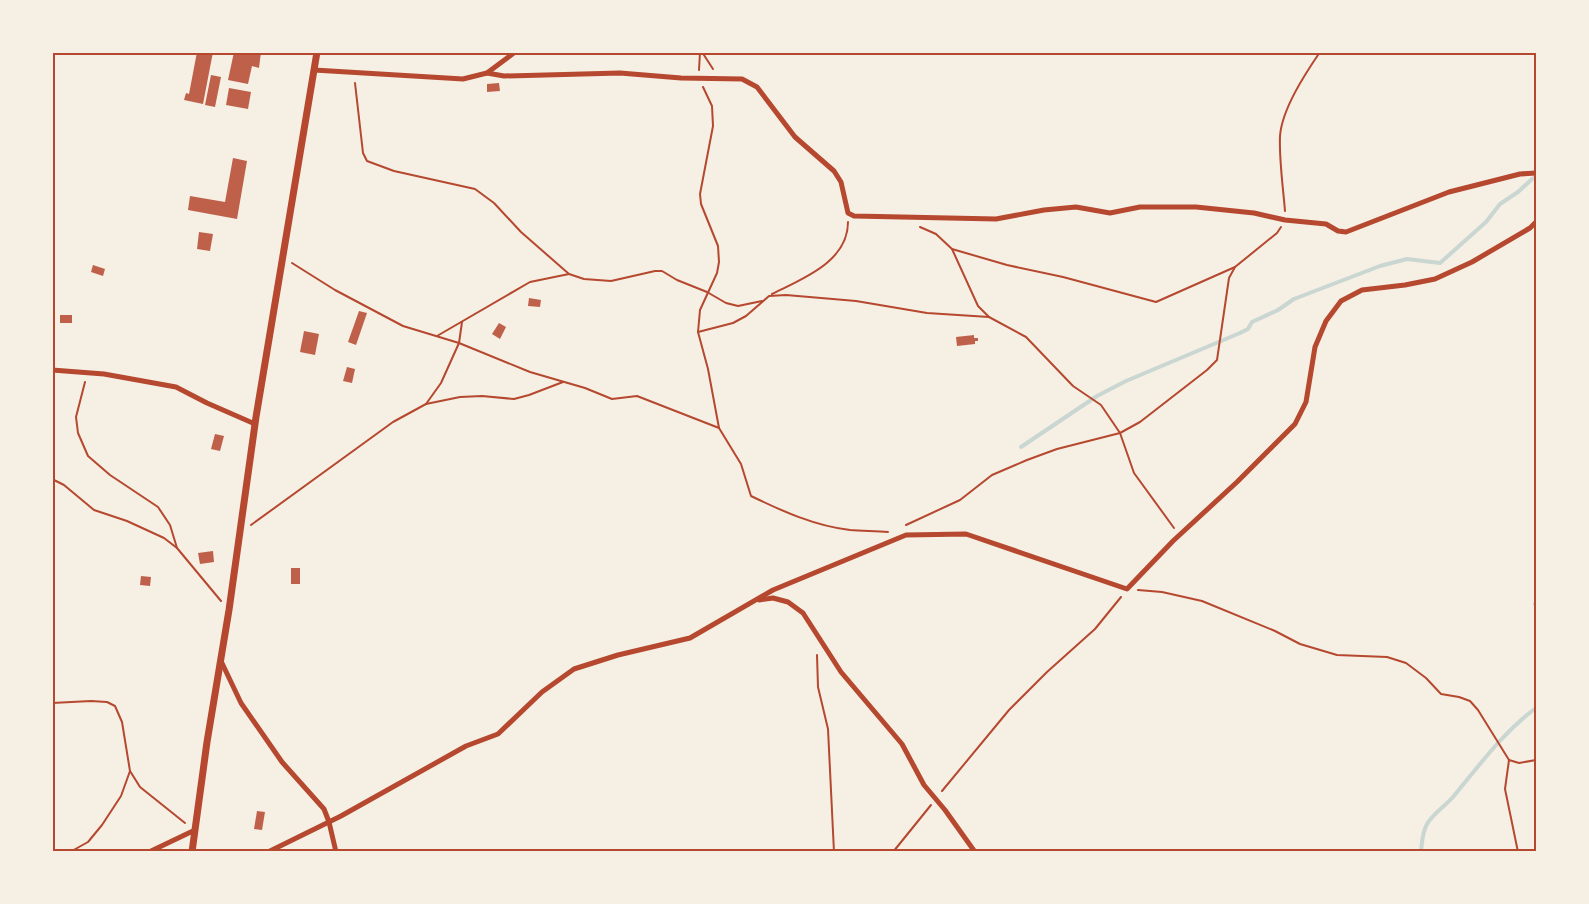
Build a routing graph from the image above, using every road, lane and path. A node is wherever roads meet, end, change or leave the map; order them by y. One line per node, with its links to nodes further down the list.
1 (317, 52): 5 (street)
2 (515, 52): 7 (street)
3 (701, 52): 8 (path); 9 (path)
4 (1320, 52): 12 (path)
5 (314, 70): 6 (street); 16 (street)
6 (354, 72): 7 (street); 18 (path)
7 (487, 73): 8 (street)
8 (698, 78): 9 (street); 19 (path)
9 (720, 78): 11 (street)
10 (1536, 173): 12 (street)
11 (848, 213): 12 (street); 20 (path)
12 (1285, 220): 17 (path)
13 (1536, 222): 38 (street)
14 (916, 225): 15 (path)
15 (952, 249): 17 (path); 22 (path)
16 (283, 258): 25 (path); 31 (street)
17 (1235, 267): 33 (path)
18 (569, 274): 19 (path); 23 (path)
19 (707, 292): 21 (path); 24 (path)
20 (769, 296): 21 (path); 22 (path)
21 (762, 301): 24 (path)
22 (989, 317): 33 (path)
23 (462, 322): 25 (path); 26 (path)
24 (698, 332): 32 (path)
25 (437, 336): 26 (path)
26 (459, 343): 29 (path); 30 (path)
27 (52, 370): 28 (street)
28 (88, 372): 31 (street); 39 (path)
29 (565, 382): 30 (path); 32 (path)
30 (426, 404): 36 (path)
31 (255, 424): 36 (street)
32 (719, 428): 35 (path)
33 (1120, 433): 35 (path); 38 (path)
34 (52, 479): 39 (path)
35 (894, 532): 37 (path)
36 (239, 534): 42 (street)
37 (906, 535): 40 (street); 41 (street)
38 (1179, 535): 40 (street)
39 (177, 548): 42 (path)
40 (1127, 589): 46 (path); 49 (path)
41 (754, 601): 43 (street); 50 (street)
42 (228, 610): 44 (street)
43 (817, 637): 49 (street); 57 (path)
44 (220, 660): 50 (street); 51 (street)
45 (52, 703): 48 (path)
46 (1509, 760): 47 (path); 60 (path)
47 (1536, 760)
48 (130, 771): 51 (path); 52 (path)
49 (936, 799): 58 (path); 59 (street)
50 (329, 822): 55 (street); 56 (street)
51 (195, 830): 53 (street); 54 (street)
52 (70, 852)
53 (149, 852)
54 (192, 852)
55 (268, 852)
56 (336, 852)
57 (834, 852)
58 (893, 852)
59 (975, 852)
60 (1518, 852)

